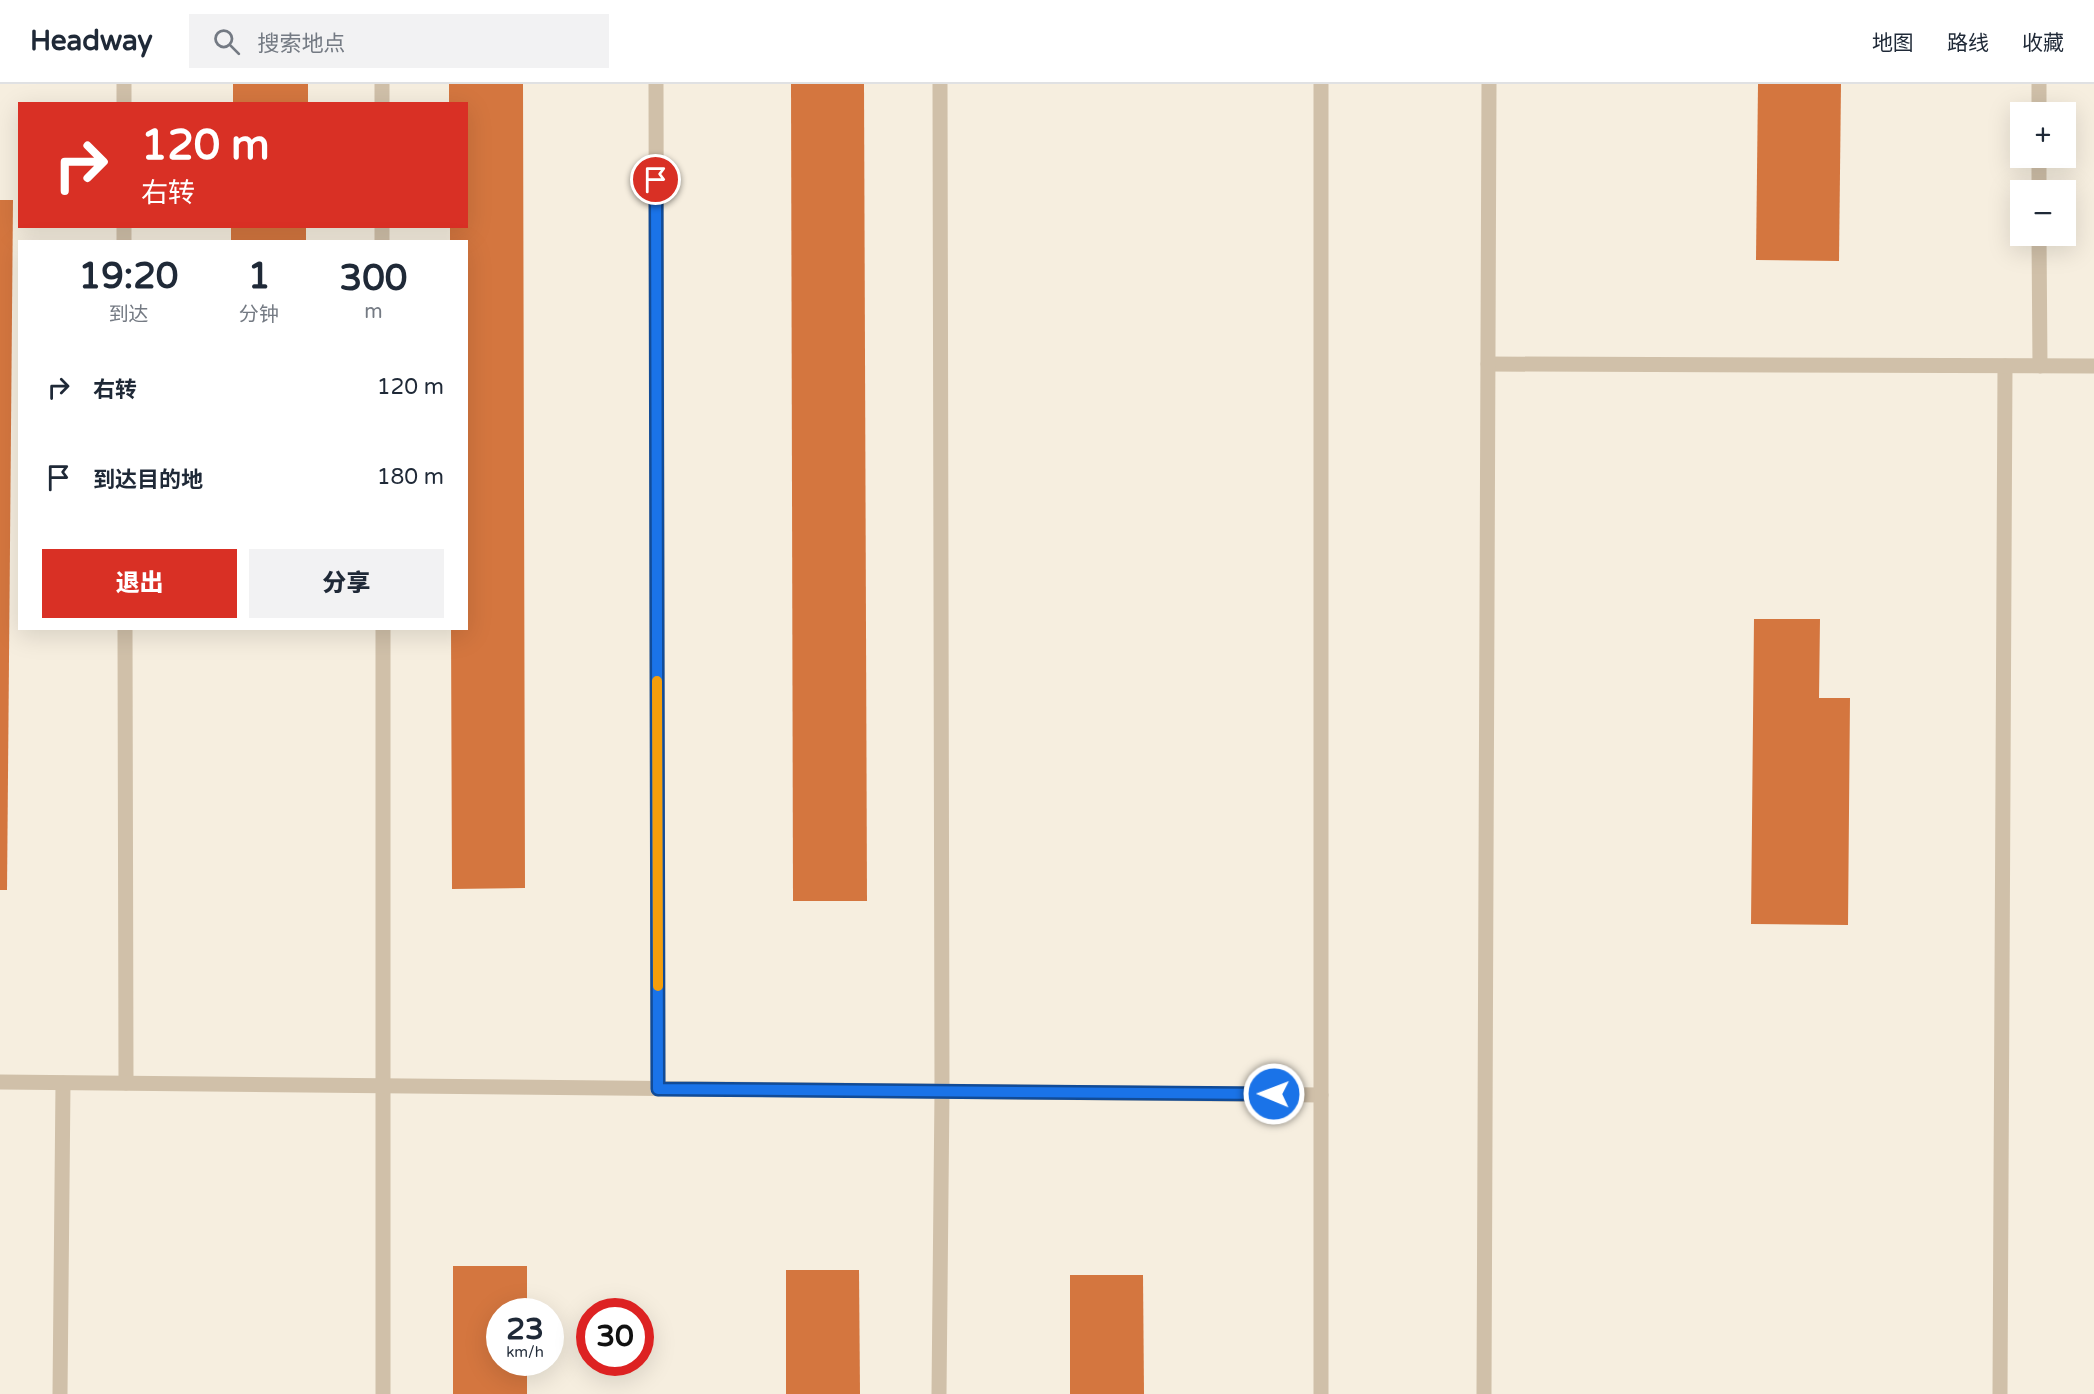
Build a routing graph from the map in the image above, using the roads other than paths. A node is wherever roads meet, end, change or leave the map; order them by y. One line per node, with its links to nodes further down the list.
1 (124, 84): 8 (street)
2 (382, 84): 9 (street)
3 (656, 84): 22 (street)
4 (940, 84): 23 (street)
5 (1321, 84): 24 (street)
6 (1489, 84): 12 (street)
7 (2038, 84): 10 (street)
8 (124, 102)
9 (382, 102)
10 (2039, 102)
11 (2039, 246): 14 (street)
12 (1488, 364): 13 (street); 29 (street)
13 (2005, 366): 14 (street); 30 (street)
14 (2040, 366): 15 (street)
15 (2094, 366)
16 (125, 630): 20 (street)
17 (383, 630): 21 (street)
18 (0, 1082): 19 (street)
19 (63, 1083): 20 (street); 25 (street)
20 (126, 1083): 21 (street)
21 (384, 1086): 22 (street); 26 (street)
22 (658, 1089): 23 (street)
23 (942, 1091): 24 (street); 27 (street)
24 (1321, 1095): 28 (street)
25 (60, 1394)
26 (383, 1394)
27 (939, 1394)
28 (1321, 1394)
29 (1484, 1394)
30 (2000, 1394)

